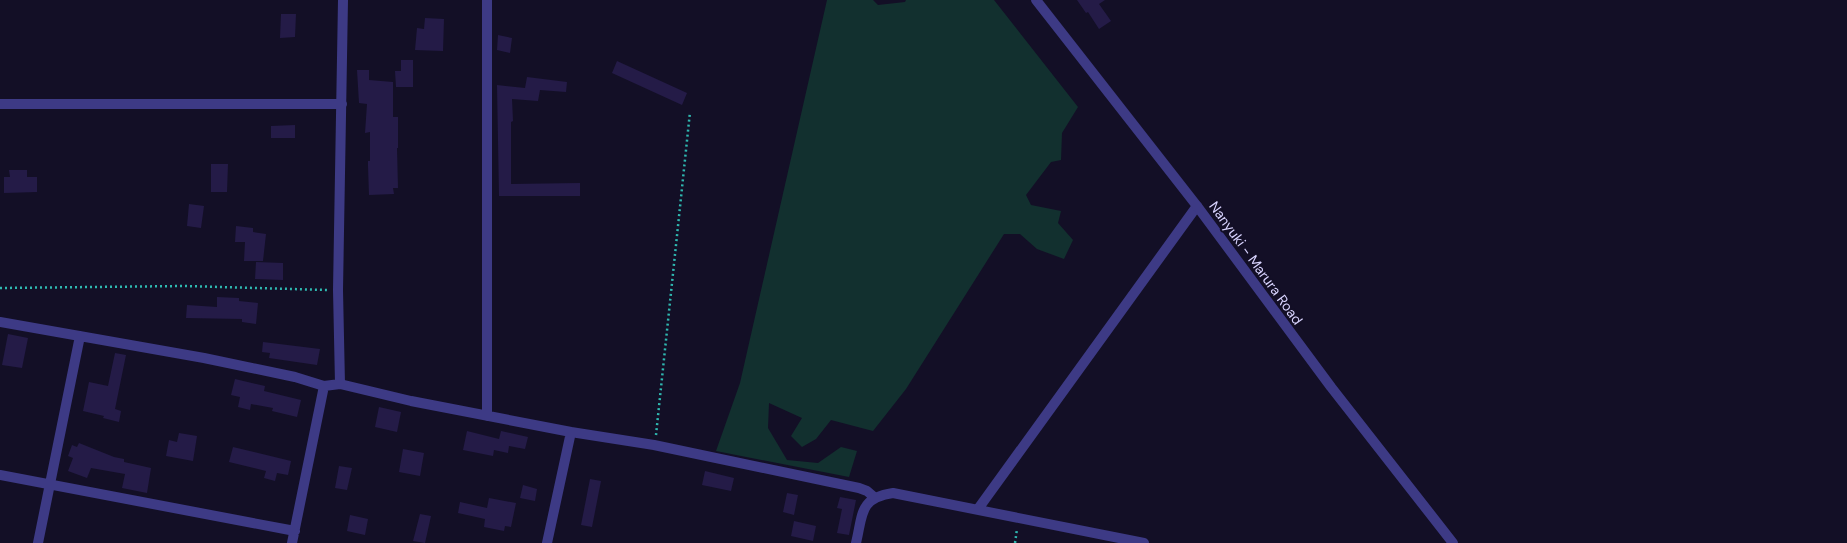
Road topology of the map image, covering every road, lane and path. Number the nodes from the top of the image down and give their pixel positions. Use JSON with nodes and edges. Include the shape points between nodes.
{"nodes":[{"id":1,"x":342,"y":0,"type":"edge"},
{"id":2,"x":486,"y":0,"type":"edge"},
{"id":3,"x":1036,"y":0,"type":"edge"},
{"id":4,"x":0,"y":104,"type":"edge"},
{"id":5,"x":342,"y":104,"type":"junction"},
{"id":6,"x":690,"y":112,"type":"dead end"},
{"id":7,"x":1197,"y":206,"type":"junction"},
{"id":8,"x":0,"y":288,"type":"edge"},
{"id":9,"x":338,"y":290,"type":"junction"},
{"id":10,"x":0,"y":322,"type":"edge"},
{"id":11,"x":80,"y":336,"type":"junction"},
{"id":12,"x":340,"y":384,"type":"junction"},
{"id":13,"x":324,"y":386,"type":"junction"},
{"id":14,"x":487,"y":416,"type":"junction"},
{"id":15,"x":571,"y":432,"type":"junction"},
{"id":16,"x":654,"y":445,"type":"junction"},
{"id":17,"x":0,"y":475,"type":"edge"},
{"id":18,"x":49,"y":485,"type":"junction"},
{"id":19,"x":874,"y":497,"type":"junction"},
{"id":20,"x":978,"y":509,"type":"junction"},
{"id":21,"x":295,"y":531,"type":"junction"},
{"id":22,"x":38,"y":543,"type":"edge"},
{"id":23,"x":292,"y":543,"type":"edge"},
{"id":24,"x":547,"y":543,"type":"edge"},
{"id":25,"x":856,"y":543,"type":"edge"},
{"id":26,"x":1144,"y":543,"type":"edge"},
{"id":27,"x":1453,"y":543,"type":"edge"}],
"edges":[{"from":1,"to":5,"type":"street"},
{"from":2,"to":14,"type":"street"},
{"from":3,"to":7,"type":"street","name":"Nanyuki - Marura Road"},
{"from":4,"to":5,"type":"street"},
{"from":5,"to":9,"type":"street"},
{"from":6,"to":16,"type":"path"},
{"from":7,"to":20,"type":"street"},
{"from":7,"to":27,"type":"street","name":"Nanyuki - Marura Road","via":[[1331,387]]},
{"from":8,"to":9,"type":"path","via":[[185,286]]},
{"from":9,"to":12,"type":"street"},
{"from":10,"to":11,"type":"street"},
{"from":11,"to":13,"type":"street","via":[[242,366]]},
{"from":11,"to":18,"type":"street"},
{"from":12,"to":13,"type":"street"},
{"from":12,"to":14,"type":"street"},
{"from":13,"to":21,"type":"street"},
{"from":14,"to":15,"type":"street"},
{"from":15,"to":16,"type":"street"},
{"from":15,"to":24,"type":"street"},
{"from":16,"to":19,"type":"street","via":[[859,488]]},
{"from":17,"to":18,"type":"street"},
{"from":18,"to":21,"type":"street"},
{"from":18,"to":22,"type":"street"},
{"from":19,"to":20,"type":"street","via":[[893,493]]},
{"from":19,"to":25,"type":"street","via":[[863,512]]},
{"from":20,"to":26,"type":"street"},
{"from":21,"to":23,"type":"street"}]}
